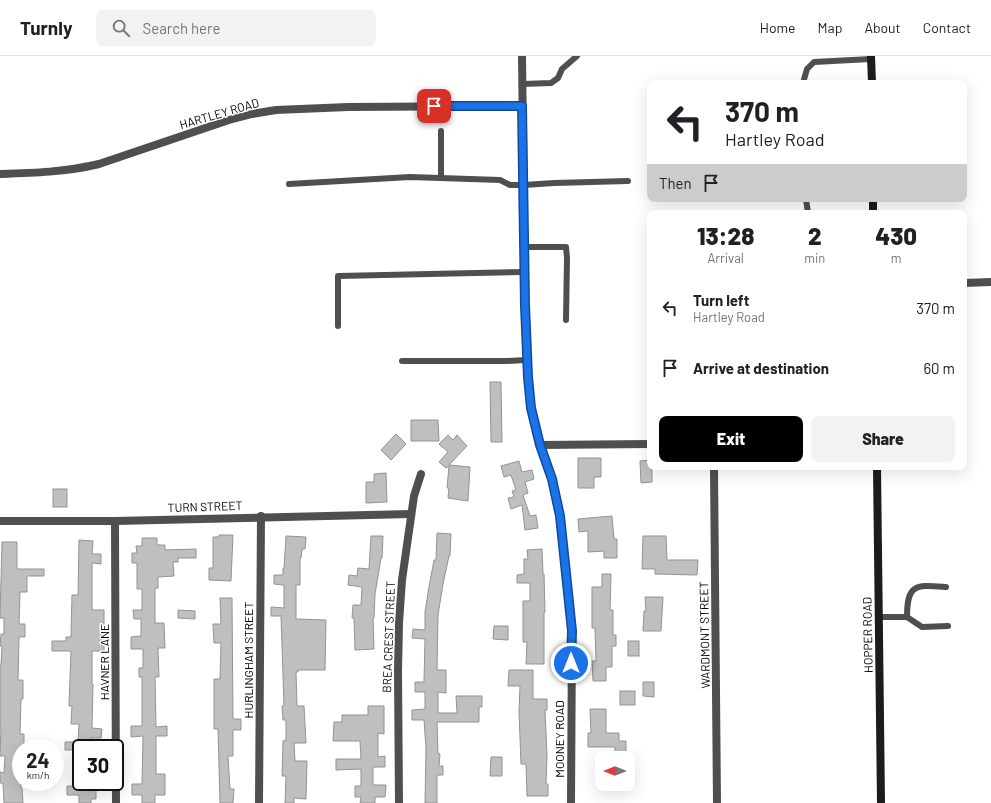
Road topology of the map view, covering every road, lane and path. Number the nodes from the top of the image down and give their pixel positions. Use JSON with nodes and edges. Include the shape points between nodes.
{"nodes":[{"id":1,"x":522,"y":56,"type":"edge"},
{"id":2,"x":578,"y":56,"type":"edge"},
{"id":3,"x":871,"y":58,"type":"edge"},
{"id":4,"x":804,"y":80,"type":"edge"},
{"id":5,"x":872,"y":80,"type":"edge"},
{"id":6,"x":522,"y":84,"type":"junction"},
{"id":7,"x":522,"y":106,"type":"junction"},
{"id":8,"x":441,"y":131,"type":"dead end"},
{"id":9,"x":0,"y":174,"type":"edge"},
{"id":10,"x":441,"y":177,"type":"junction"},
{"id":11,"x":628,"y":181,"type":"dead end"},
{"id":12,"x":289,"y":184,"type":"dead end"},
{"id":13,"x":524,"y":185,"type":"junction"},
{"id":14,"x":524,"y":247,"type":"junction"},
{"id":15,"x":525,"y":272,"type":"junction"},
{"id":16,"x":967,"y":282,"type":"edge"},
{"id":17,"x":991,"y":282,"type":"edge"},
{"id":18,"x":566,"y":320,"type":"dead end"},
{"id":19,"x":338,"y":326,"type":"dead end"},
{"id":20,"x":527,"y":360,"type":"junction"},
{"id":21,"x":402,"y":361,"type":"dead end"},
{"id":22,"x":647,"y":444,"type":"edge"},
{"id":23,"x":540,"y":445,"type":"junction"},
{"id":24,"x":714,"y":470,"type":"edge"},
{"id":25,"x":877,"y":470,"type":"edge"},
{"id":26,"x":421,"y":474,"type":"dead end"},
{"id":27,"x":411,"y":514,"type":"junction"},
{"id":28,"x":261,"y":516,"type":"junction"},
{"id":29,"x":0,"y":521,"type":"edge"},
{"id":30,"x":115,"y":521,"type":"junction"},
{"id":31,"x":946,"y":587,"type":"dead end"},
{"id":32,"x":879,"y":617,"type":"junction"},
{"id":33,"x":907,"y":617,"type":"junction"},
{"id":34,"x":948,"y":626,"type":"dead end"},
{"id":35,"x":116,"y":803,"type":"edge"},
{"id":36,"x":259,"y":803,"type":"edge"},
{"id":37,"x":399,"y":803,"type":"edge"},
{"id":38,"x":571,"y":803,"type":"edge"},
{"id":39,"x":717,"y":803,"type":"edge"},
{"id":40,"x":881,"y":803,"type":"edge"}],
"edges":[{"from":1,"to":6,"type":"street","name":"MOONEY ROAD"},
{"from":2,"to":6,"type":"lane","via":[[562,69],[558,78],[551,84]]},
{"from":3,"to":4,"type":"lane","via":[[814,62],[807,69]]},
{"from":3,"to":5,"type":"main road"},
{"from":6,"to":7,"type":"street","name":"MOONEY ROAD"},
{"from":7,"to":9,"type":"street","name":"HARTLEY ROAD","via":[[276,110],[229,120],[81,169]]},
{"from":7,"to":13,"type":"street","name":"MOONEY ROAD"},
{"from":8,"to":10,"type":"lane"},
{"from":10,"to":12,"type":"lane"},
{"from":10,"to":13,"type":"lane","via":[[500,180],[510,185]]},
{"from":11,"to":13,"type":"lane"},
{"from":13,"to":14,"type":"street","name":"MOONEY ROAD"},
{"from":14,"to":15,"type":"street","name":"MOONEY ROAD"},
{"from":14,"to":18,"type":"lane","via":[[566,247]]},
{"from":15,"to":19,"type":"lane","via":[[338,276]]},
{"from":15,"to":20,"type":"street","name":"MOONEY ROAD"},
{"from":16,"to":17,"type":"street"},
{"from":20,"to":21,"type":"lane"},
{"from":20,"to":23,"type":"street","name":"MOONEY ROAD","via":[[531,408]]},
{"from":22,"to":23,"type":"street"},
{"from":23,"to":38,"type":"street","name":"MOONEY ROAD","via":[[552,479],[560,516],[572,631]]},
{"from":24,"to":39,"type":"street","name":"WARDMONT STREET"},
{"from":25,"to":32,"type":"main road","name":"HOPPER ROAD"},
{"from":26,"to":27,"type":"street","name":"BREA CREST STREET"},
{"from":27,"to":28,"type":"street","name":"TURN STREET"},
{"from":27,"to":37,"type":"street","name":"BREA CREST STREET","via":[[399,623]]},
{"from":28,"to":30,"type":"street","name":"TURN STREET"},
{"from":28,"to":36,"type":"street","name":"HURLINGHAM STREET"},
{"from":29,"to":30,"type":"street","name":"TURN STREET"},
{"from":30,"to":35,"type":"street","name":"HAVNER LANE"},
{"from":31,"to":33,"type":"lane","via":[[916,588],[910,593],[907,601]]},
{"from":32,"to":33,"type":"lane"},
{"from":32,"to":40,"type":"main road","name":"HOPPER ROAD"},
{"from":33,"to":34,"type":"lane","via":[[922,627]]}]}
